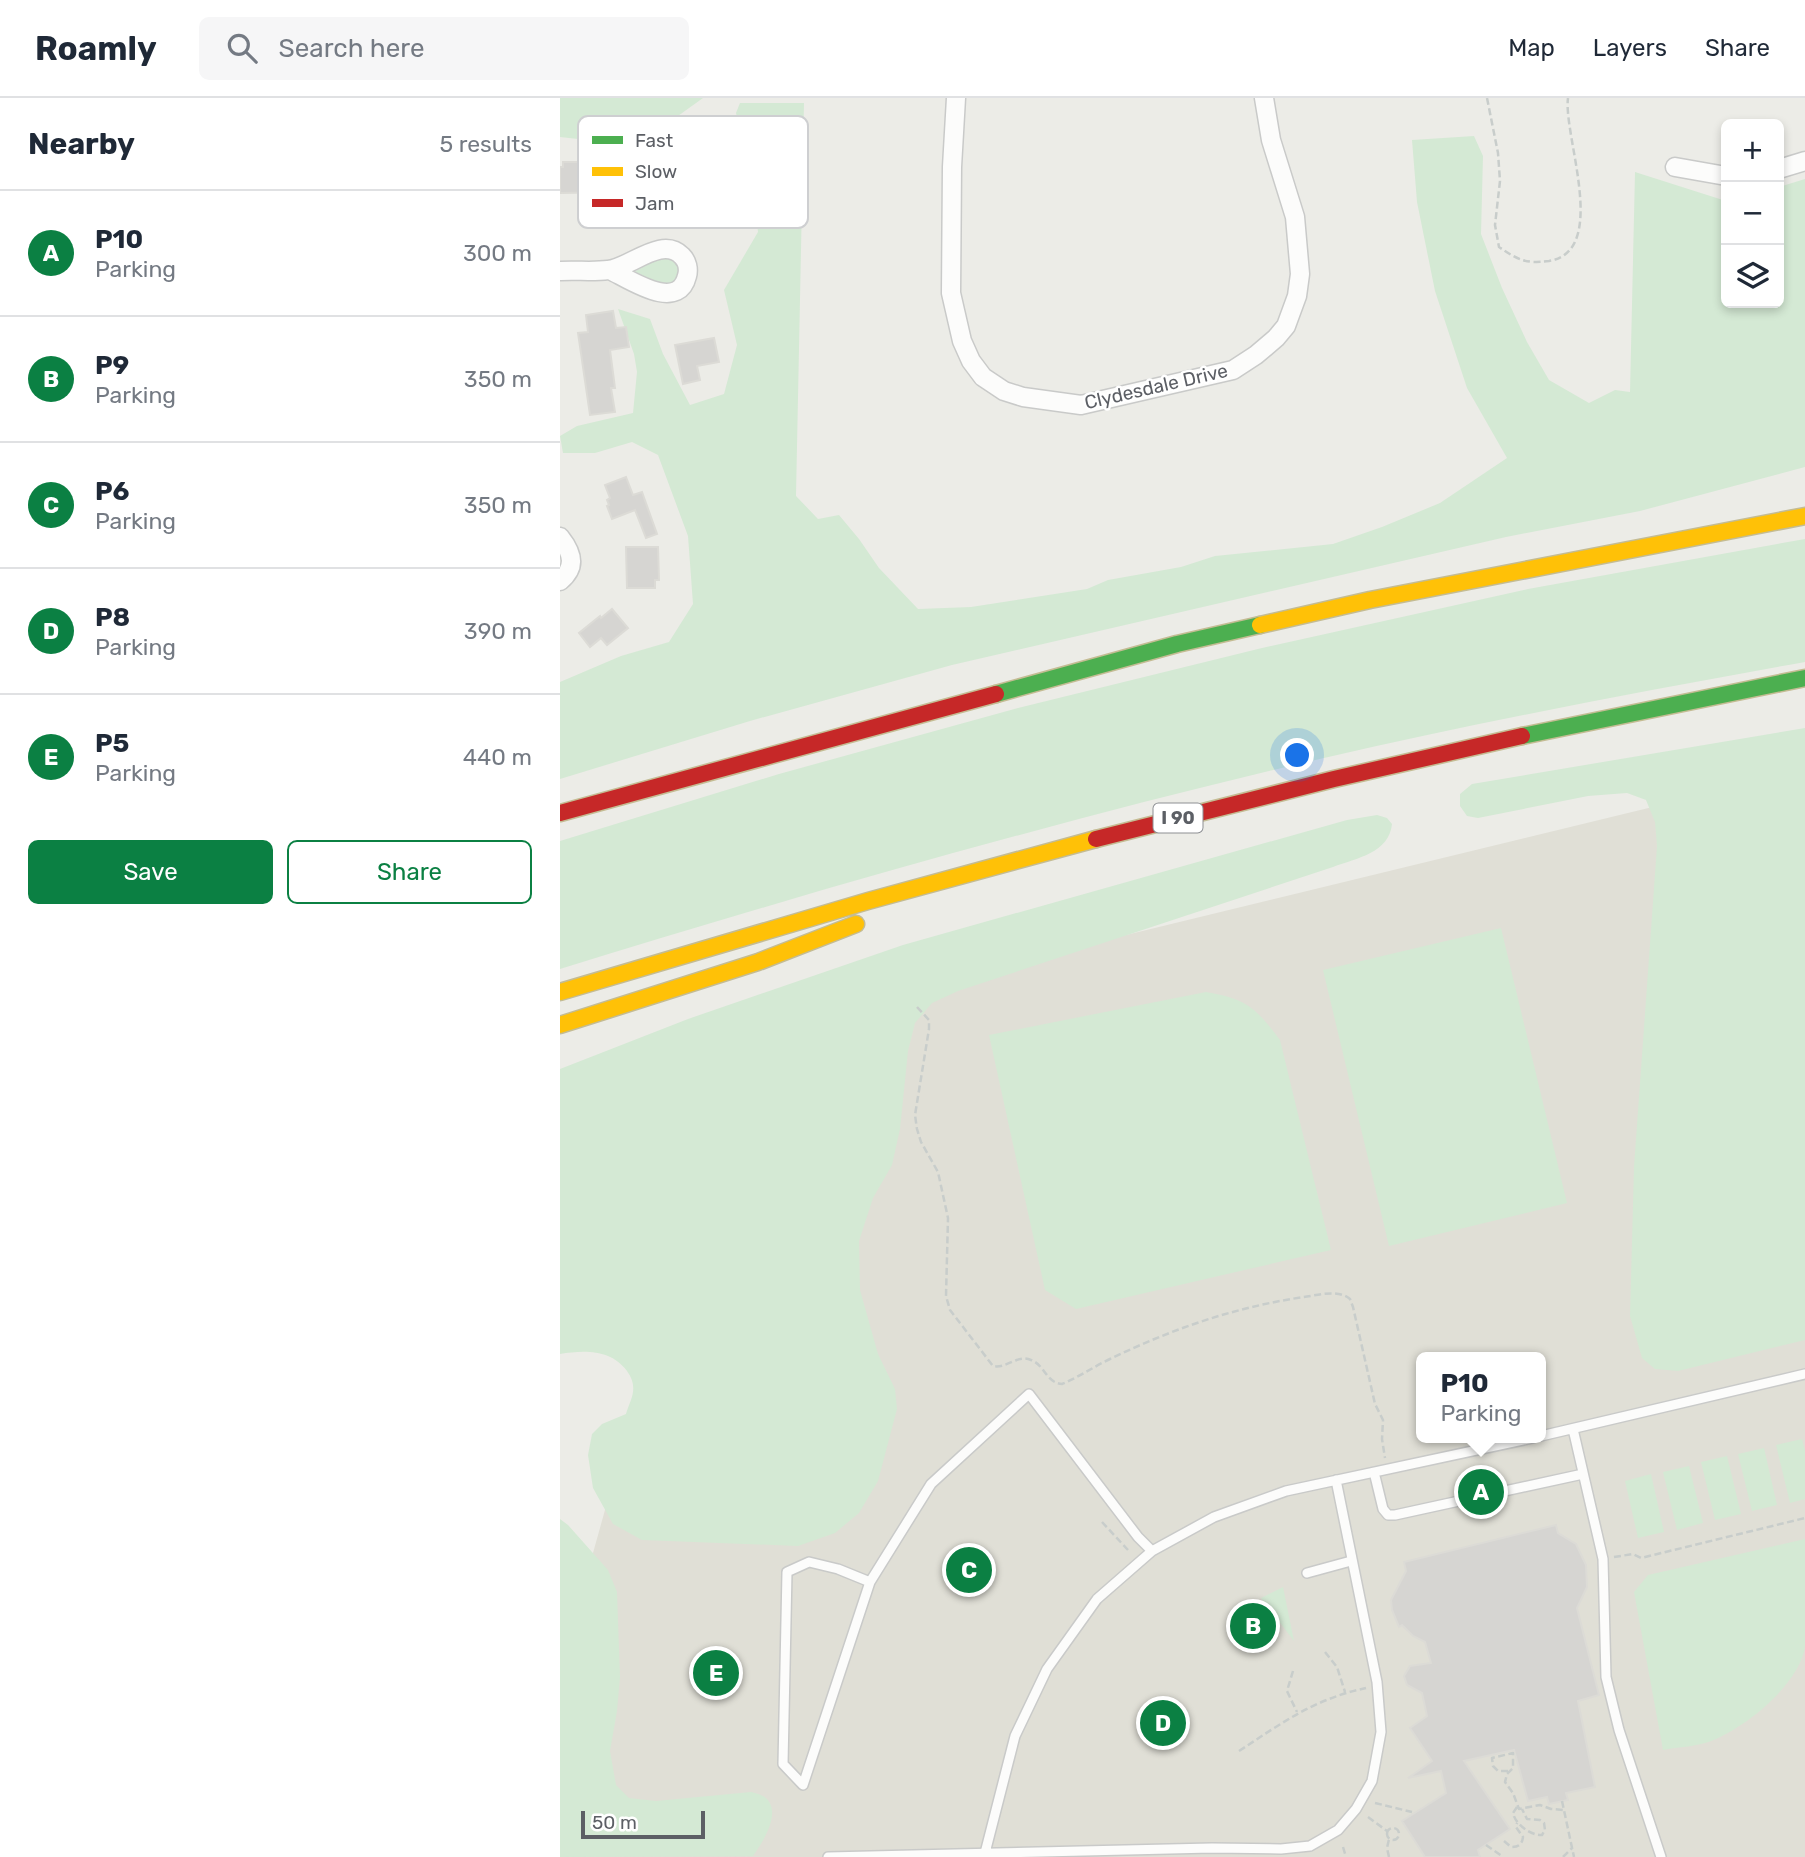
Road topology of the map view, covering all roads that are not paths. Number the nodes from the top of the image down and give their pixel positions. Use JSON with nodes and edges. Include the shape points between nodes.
{"nodes":[{"id":1,"x":956,"y":98,"type":"edge"},
{"id":2,"x":1264,"y":98,"type":"edge"},
{"id":3,"x":1805,"y":161,"type":"edge"},
{"id":4,"x":1675,"y":167,"type":"dead end"},
{"id":5,"x":1784,"y":167,"type":"edge"},
{"id":6,"x":1721,"y":175,"type":"edge"},
{"id":7,"x":610,"y":270,"type":"dead end"},
{"id":8,"x":560,"y":271,"type":"edge"},
{"id":9,"x":1805,"y":516,"type":"edge"},
{"id":10,"x":560,"y":537,"type":"edge"},
{"id":11,"x":560,"y":581,"type":"edge"},
{"id":12,"x":1805,"y":678,"type":"edge"},
{"id":13,"x":560,"y":814,"type":"edge"},
{"id":14,"x":1017,"y":861,"type":"junction"},
{"id":15,"x":560,"y":992,"type":"edge"},
{"id":16,"x":560,"y":1025,"type":"edge"},
{"id":17,"x":1805,"y":1374,"type":"edge"},
{"id":18,"x":1573,"y":1429,"type":"junction"},
{"id":19,"x":1546,"y":1435,"type":"edge"},
{"id":20,"x":1510,"y":1443,"type":"edge"},
{"id":21,"x":1374,"y":1472,"type":"junction"},
{"id":22,"x":1583,"y":1474,"type":"junction"},
{"id":23,"x":1336,"y":1480,"type":"junction"},
{"id":24,"x":1152,"y":1551,"type":"junction"},
{"id":25,"x":1351,"y":1561,"type":"junction"},
{"id":26,"x":1307,"y":1573,"type":"dead end"},
{"id":27,"x":870,"y":1582,"type":"junction"},
{"id":28,"x":985,"y":1853,"type":"junction"},
{"id":29,"x":828,"y":1857,"type":"edge"},
{"id":30,"x":1661,"y":1857,"type":"edge"}],
"edges":[{"from":1,"to":2,"type":"street","name":"Clydesdale Drive","via":[[951,293],[962,341],[983,377],[1004,391],[1081,405],[1233,370],[1286,326],[1300,274],[1295,217],[1271,140]]},
{"from":3,"to":5,"type":"street"},
{"from":4,"to":6,"type":"street"},
{"from":7,"to":8,"type":"street"},
{"from":9,"to":13,"type":"highway","via":[[1370,600],[1177,644]]},
{"from":10,"to":11,"type":"street","via":[[572,557],[571,568]]},
{"from":12,"to":14,"type":"highway","number":"I 90","via":[[1379,768]]},
{"from":14,"to":15,"type":"highway","number":"I 90","via":[[734,938]]},
{"from":14,"to":16,"type":"highway","via":[[758,962]]},
{"from":17,"to":18,"type":"lane"},
{"from":18,"to":19,"type":"lane"},
{"from":18,"to":22,"type":"lane"},
{"from":20,"to":21,"type":"lane"},
{"from":21,"to":22,"type":"lane","via":[[1388,1515]]},
{"from":21,"to":23,"type":"lane"},
{"from":22,"to":30,"type":"lane","via":[[1603,1559],[1606,1677]]},
{"from":23,"to":24,"type":"lane","via":[[1248,1503]]},
{"from":23,"to":25,"type":"lane"},
{"from":24,"to":27,"type":"lane","via":[[1029,1394],[931,1484]]},
{"from":24,"to":28,"type":"lane","via":[[1097,1599],[1047,1669],[1016,1736]]},
{"from":25,"to":26,"type":"lane"},
{"from":25,"to":28,"type":"lane","via":[[1377,1685],[1381,1732],[1372,1781],[1339,1828],[1310,1846],[1281,1849]]},
{"from":27,"to":27,"type":"lane","via":[[809,1562],[787,1572],[783,1764],[803,1785]]},
{"from":28,"to":29,"type":"lane"}]}
